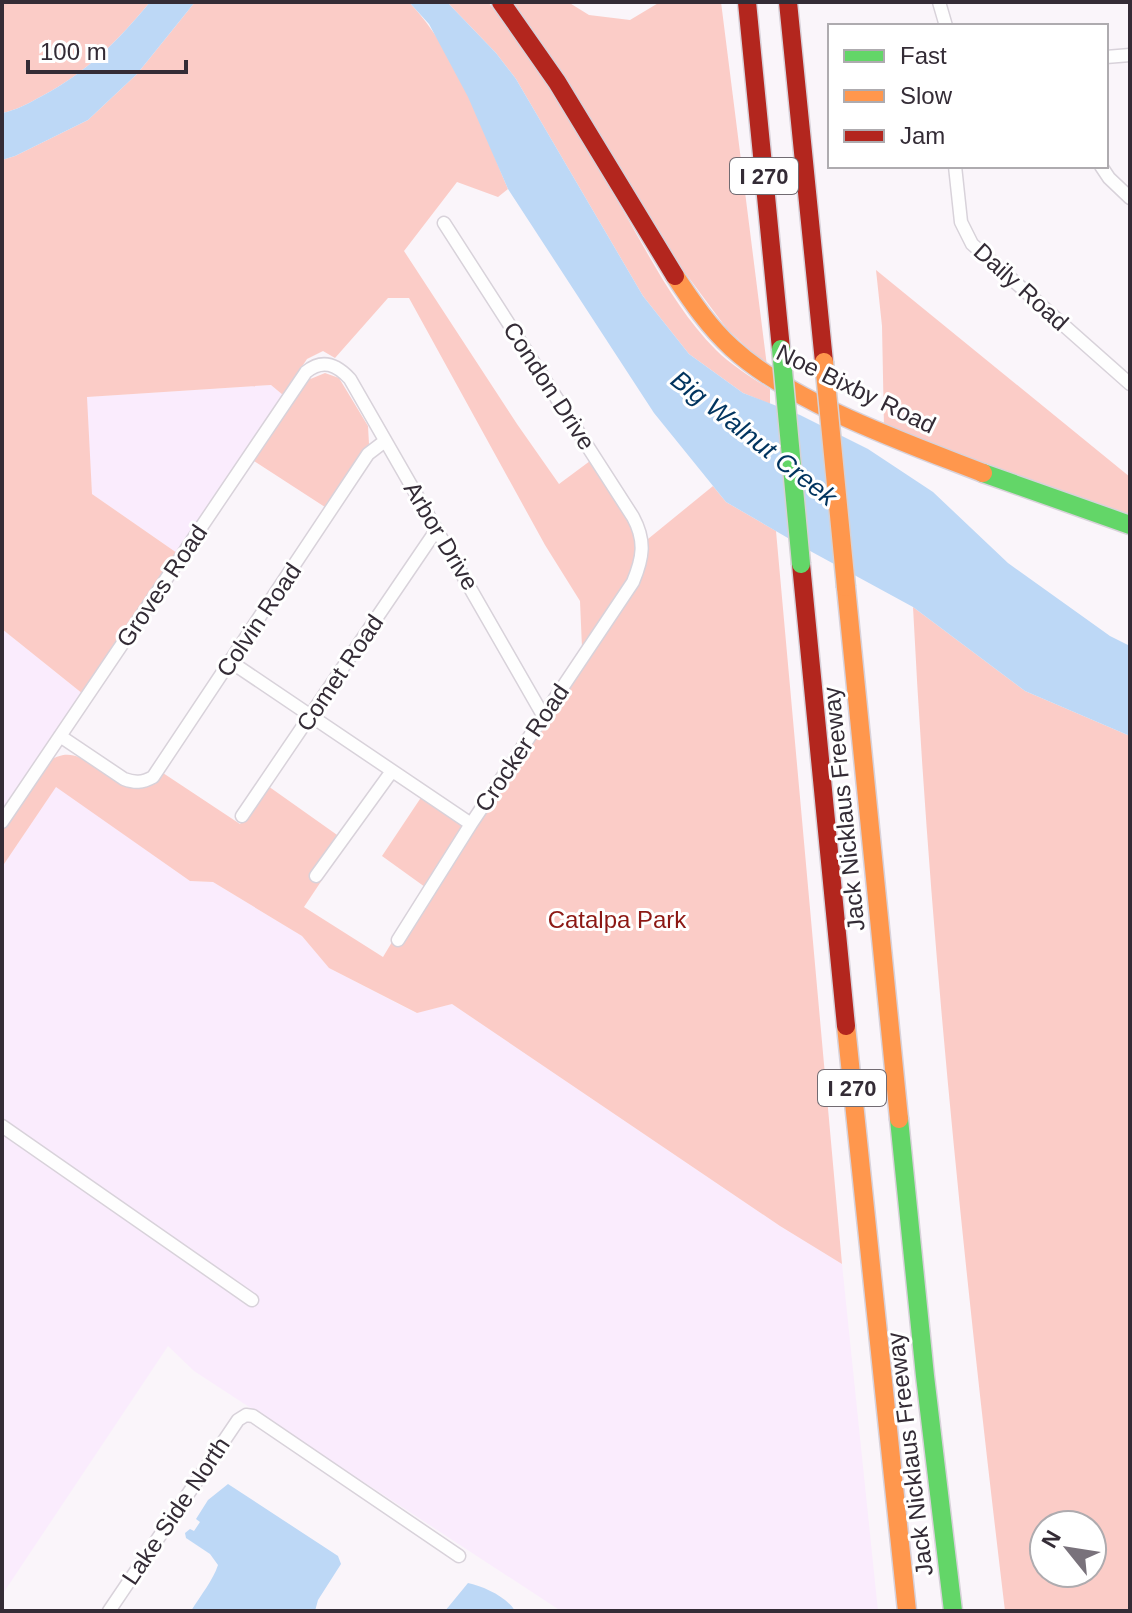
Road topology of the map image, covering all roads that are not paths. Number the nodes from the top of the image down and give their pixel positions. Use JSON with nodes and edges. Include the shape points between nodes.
{"nodes":[{"id":1,"x":501,"y":2,"type":"edge"},
{"id":2,"x":747,"y":2,"type":"edge"},
{"id":3,"x":788,"y":2,"type":"edge"},
{"id":4,"x":939,"y":2,"type":"edge"},
{"id":5,"x":945,"y":24,"type":"edge"},
{"id":6,"x":1130,"y":55,"type":"edge"},
{"id":7,"x":1108,"y":57,"type":"edge"},
{"id":8,"x":955,"y":168,"type":"edge"},
{"id":9,"x":1102,"y":168,"type":"edge"},
{"id":10,"x":1130,"y":198,"type":"edge"},
{"id":11,"x":444,"y":223,"type":"dead end"},
{"id":12,"x":330,"y":363,"type":"joint"},
{"id":13,"x":1130,"y":384,"type":"edge"},
{"id":14,"x":385,"y":441,"type":"junction"},
{"id":15,"x":1130,"y":525,"type":"edge"},
{"id":16,"x":437,"y":529,"type":"junction"},
{"id":17,"x":643,"y":553,"type":"joint"},
{"id":18,"x":231,"y":662,"type":"junction"},
{"id":19,"x":311,"y":715,"type":"junction"},
{"id":20,"x":544,"y":717,"type":"junction"},
{"id":21,"x":60,"y":736,"type":"junction"},
{"id":22,"x":392,"y":771,"type":"junction"},
{"id":23,"x":242,"y":816,"type":"dead end"},
{"id":24,"x":2,"y":822,"type":"edge"},
{"id":25,"x":471,"y":824,"type":"junction"},
{"id":26,"x":316,"y":876,"type":"dead end"},
{"id":27,"x":398,"y":940,"type":"dead end"},
{"id":28,"x":2,"y":1126,"type":"edge"},
{"id":29,"x":252,"y":1300,"type":"dead end"},
{"id":30,"x":459,"y":1556,"type":"dead end"},
{"id":31,"x":109,"y":1611,"type":"edge"},
{"id":32,"x":907,"y":1611,"type":"edge"},
{"id":33,"x":953,"y":1611,"type":"edge"}],
"edges":[{"from":1,"to":15,"type":"main road","name":"Noe Bixby Road","via":[[542,58],[684,289],[744,359],[793,391],[897,438],[992,478]]},
{"from":2,"to":32,"type":"main road","name":"Jack Nicklaus Freeway","number":"I 270","bridge":true},
{"from":3,"to":33,"type":"main road","name":"Jack Nicklaus Freeway","number":"I 270","bridge":true,"via":[[918,1313]]},
{"from":4,"to":5,"type":"street"},
{"from":6,"to":7,"type":"street"},
{"from":8,"to":13,"type":"street","name":"Daily Road","via":[[961,222],[972,244]]},
{"from":9,"to":10,"type":"street"},
{"from":11,"to":17,"type":"street","name":"Condon Drive","via":[[633,517]]},
{"from":12,"to":14,"type":"street","name":"Arbor Drive","via":[[350,379]]},
{"from":12,"to":21,"type":"street","name":"Groves Road","via":[[306,372]]},
{"from":14,"to":16,"type":"street","name":"Arbor Drive"},
{"from":14,"to":18,"type":"street","name":"Colvin Road","via":[[368,454]]},
{"from":16,"to":19,"type":"street","name":"Comet Road"},
{"from":16,"to":20,"type":"street","name":"Arbor Drive"},
{"from":17,"to":20,"type":"street","name":"Crocker Road","via":[[633,582]]},
{"from":18,"to":19,"type":"street"},
{"from":18,"to":21,"type":"street","name":"Colvin Road","via":[[153,777],[144,782],[124,779]]},
{"from":19,"to":22,"type":"street"},
{"from":19,"to":23,"type":"street","name":"Comet Road"},
{"from":20,"to":25,"type":"street","name":"Crocker Road"},
{"from":21,"to":24,"type":"street","name":"Groves Road"},
{"from":22,"to":25,"type":"street"},
{"from":22,"to":26,"type":"street"},
{"from":25,"to":27,"type":"street","name":"Crocker Road"},
{"from":28,"to":29,"type":"street"},
{"from":30,"to":31,"type":"street","name":"Lake Side North","via":[[246,1415]]}]}
